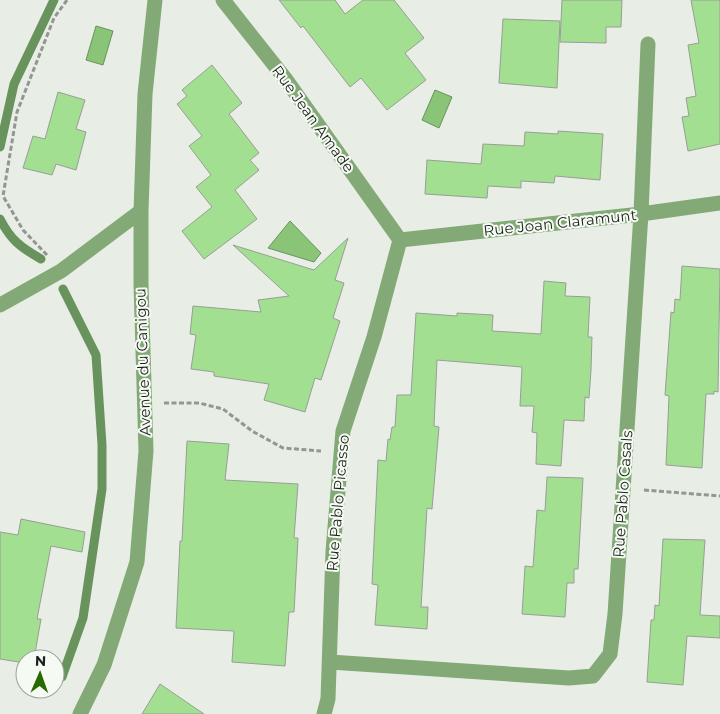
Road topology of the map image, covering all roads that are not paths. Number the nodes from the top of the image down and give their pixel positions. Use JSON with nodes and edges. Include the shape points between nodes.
{"nodes":[{"id":1,"x":155,"y":0,"type":"edge"},
{"id":2,"x":223,"y":0,"type":"edge"},
{"id":3,"x":648,"y":44,"type":"dead end"},
{"id":4,"x":720,"y":203,"type":"edge"},
{"id":5,"x":141,"y":211,"type":"junction"},
{"id":6,"x":641,"y":214,"type":"junction"},
{"id":7,"x":400,"y":240,"type":"junction"},
{"id":8,"x":0,"y":305,"type":"edge"},
{"id":9,"x":330,"y":662,"type":"junction"},
{"id":10,"x":80,"y":714,"type":"edge"},
{"id":11,"x":324,"y":714,"type":"edge"}],
"edges":[{"from":1,"to":5,"type":"street","name":"Avenue du Canigou","via":[[145,94]]},
{"from":2,"to":7,"type":"street","name":"Rue Jean Amade","via":[[287,81]]},
{"from":3,"to":6,"type":"street","name":"Rue Pablo Casals"},
{"from":4,"to":6,"type":"street","name":"Rue Joan Claramunt"},
{"from":5,"to":8,"type":"street","via":[[61,270]]},
{"from":5,"to":10,"type":"street","name":"Avenue du Canigou","via":[[146,451],[137,562],[104,665]]},
{"from":6,"to":7,"type":"street","name":"Rue Joan Claramunt"},
{"from":6,"to":9,"type":"street","name":"Rue Pablo Casals","via":[[610,654],[593,676],[569,678]]},
{"from":7,"to":9,"type":"street","name":"Rue Pablo Picasso","via":[[374,337],[343,431],[333,551]]},
{"from":9,"to":11,"type":"street","name":"Rue Pablo Picasso"}]}
